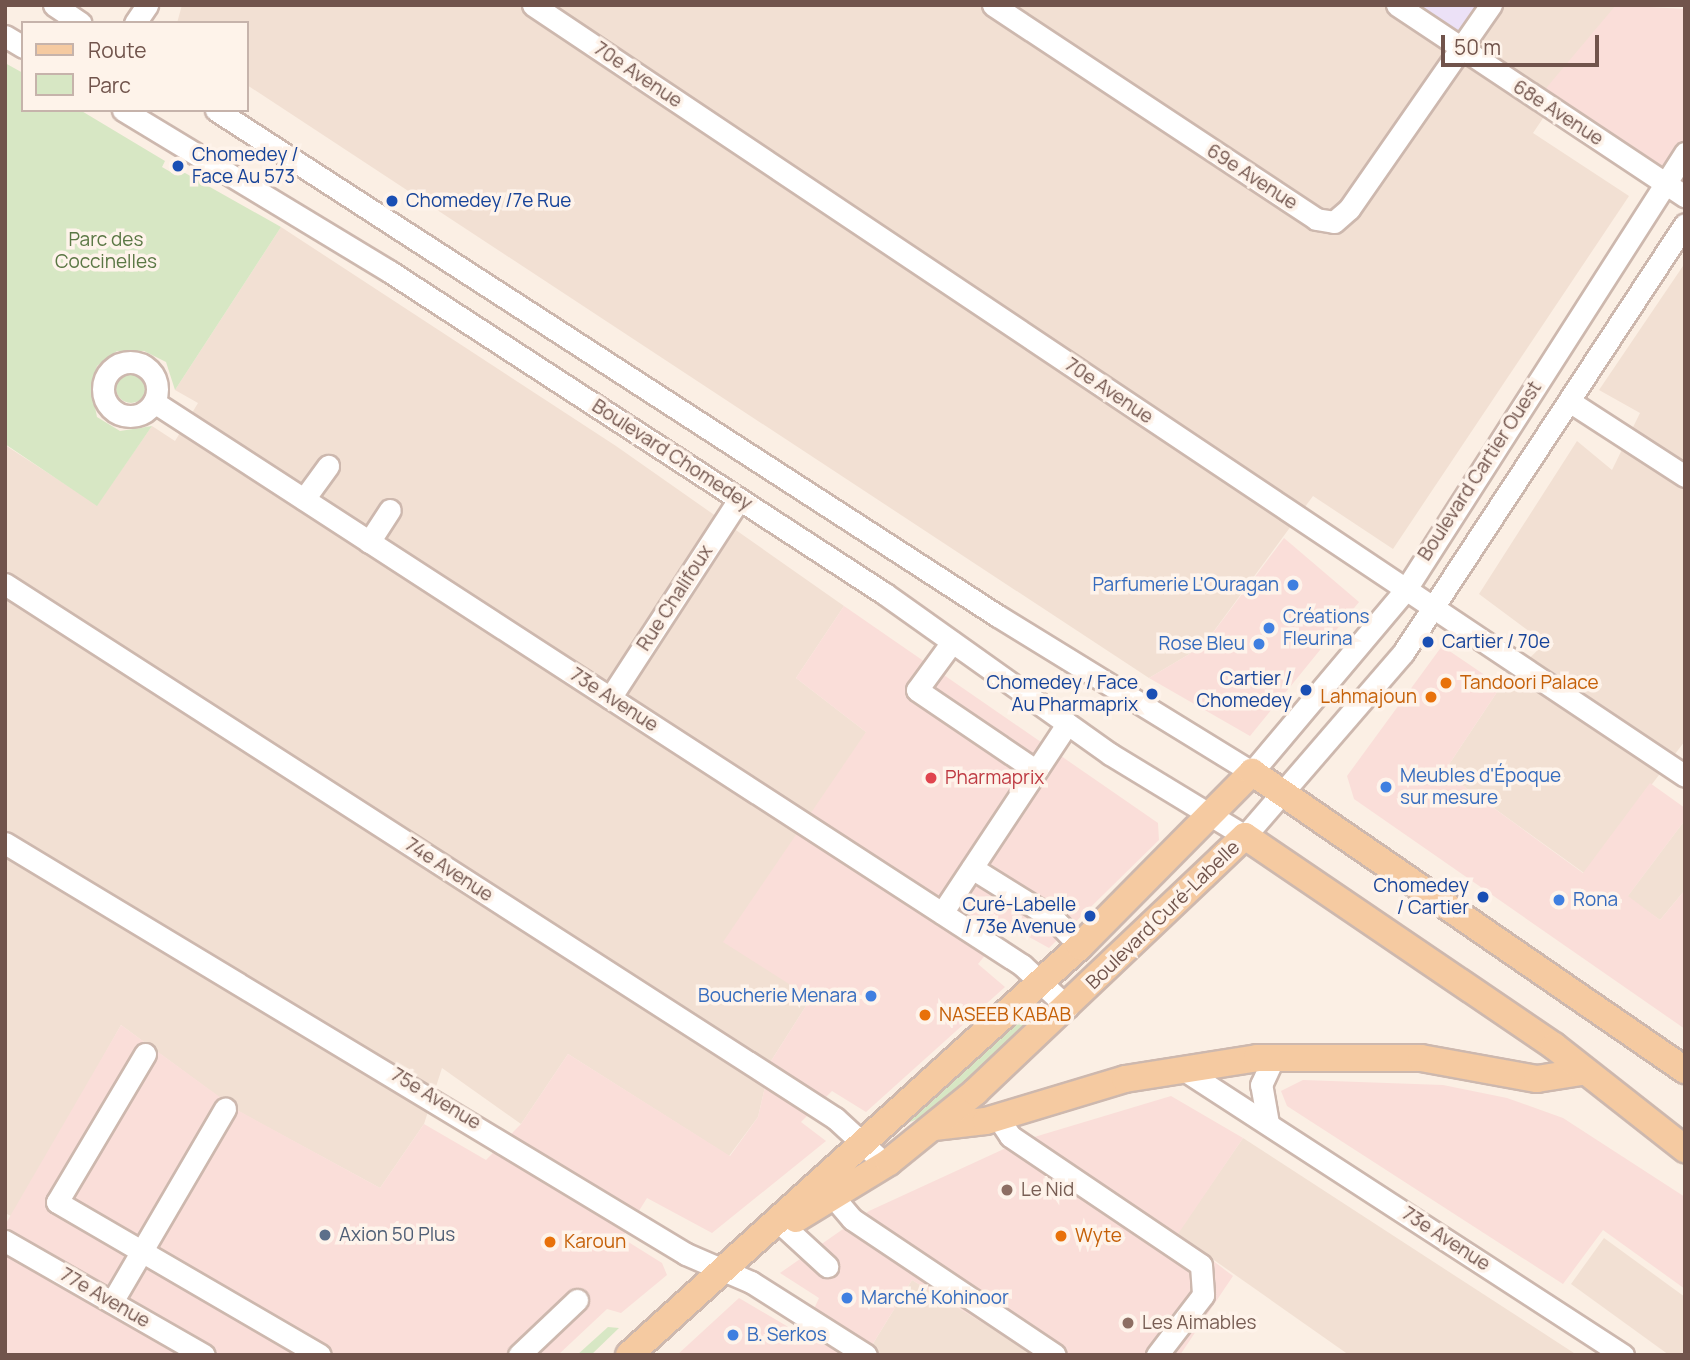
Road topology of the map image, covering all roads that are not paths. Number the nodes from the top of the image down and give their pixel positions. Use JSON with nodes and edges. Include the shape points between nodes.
{"nodes":[{"id":1,"x":54,"y":5,"type":"edge"},
{"id":2,"x":147,"y":5,"type":"edge"},
{"id":3,"x":533,"y":5,"type":"edge"},
{"id":4,"x":993,"y":5,"type":"edge"},
{"id":5,"x":1397,"y":5,"type":"edge"},
{"id":6,"x":1491,"y":5,"type":"edge"},
{"id":7,"x":78,"y":21,"type":"edge"},
{"id":8,"x":136,"y":21,"type":"edge"},
{"id":9,"x":5,"y":36,"type":"edge"},
{"id":10,"x":21,"y":46,"type":"edge"},
{"id":11,"x":1462,"y":50,"type":"junction"},
{"id":12,"x":126,"y":112,"type":"edge"},
{"id":13,"x":219,"y":112,"type":"edge"},
{"id":14,"x":1685,"y":153,"type":"edge"},
{"id":15,"x":1665,"y":183,"type":"junction"},
{"id":16,"x":1685,"y":196,"type":"edge"},
{"id":17,"x":1685,"y":224,"type":"edge"},
{"id":18,"x":1569,"y":401,"type":"junction"},
{"id":19,"x":154,"y":402,"type":"dead end"},
{"id":20,"x":328,"y":466,"type":"dead end"},
{"id":21,"x":1685,"y":476,"type":"edge"},
{"id":22,"x":304,"y":499,"type":"junction"},
{"id":23,"x":739,"y":499,"type":"junction"},
{"id":24,"x":390,"y":510,"type":"dead end"},
{"id":25,"x":369,"y":542,"type":"junction"},
{"id":26,"x":5,"y":584,"type":"edge"},
{"id":27,"x":1406,"y":589,"type":"junction"},
{"id":28,"x":1433,"y":607,"type":"junction"},
{"id":29,"x":952,"y":642,"type":"junction"},
{"id":30,"x":610,"y":698,"type":"junction"},
{"id":31,"x":1067,"y":723,"type":"junction"},
{"id":32,"x":1035,"y":771,"type":"junction"},
{"id":33,"x":1252,"y":772,"type":"junction"},
{"id":34,"x":1685,"y":776,"type":"edge"},
{"id":35,"x":1285,"y":796,"type":"junction"},
{"id":36,"x":1212,"y":816,"type":"junction"},
{"id":37,"x":1245,"y":836,"type":"junction"},
{"id":38,"x":5,"y":843,"type":"edge"},
{"id":39,"x":972,"y":868,"type":"junction"},
{"id":40,"x":942,"y":913,"type":"junction"},
{"id":41,"x":1080,"y":946,"type":"junction"},
{"id":42,"x":1041,"y":981,"type":"junction"},
{"id":43,"x":1067,"y":1007,"type":"junction"},
{"id":44,"x":145,"y":1054,"type":"dead end"},
{"id":45,"x":1274,"y":1057,"type":"junction"},
{"id":46,"x":1181,"y":1068,"type":"junction"},
{"id":47,"x":1685,"y":1070,"type":"edge"},
{"id":48,"x":1581,"y":1072,"type":"junction"},
{"id":49,"x":225,"y":1109,"type":"dead end"},
{"id":50,"x":998,"y":1118,"type":"junction"},
{"id":51,"x":1268,"y":1123,"type":"junction"},
{"id":52,"x":934,"y":1127,"type":"junction"},
{"id":53,"x":863,"y":1141,"type":"junction"},
{"id":54,"x":1685,"y":1149,"type":"edge"},
{"id":55,"x":885,"y":1164,"type":"junction"},
{"id":56,"x":826,"y":1189,"type":"junction"},
{"id":57,"x":780,"y":1224,"type":"junction"},
{"id":58,"x":5,"y":1241,"type":"edge"},
{"id":59,"x":142,"y":1251,"type":"junction"},
{"id":60,"x":827,"y":1266,"type":"dead end"},
{"id":61,"x":724,"y":1269,"type":"junction"},
{"id":62,"x":577,"y":1300,"type":"dead end"},
{"id":63,"x":112,"y":1302,"type":"junction"},
{"id":64,"x":204,"y":1355,"type":"edge"},
{"id":65,"x":320,"y":1355,"type":"edge"},
{"id":66,"x":519,"y":1355,"type":"edge"},
{"id":67,"x":629,"y":1355,"type":"edge"},
{"id":68,"x":866,"y":1355,"type":"edge"},
{"id":69,"x":1055,"y":1355,"type":"edge"},
{"id":70,"x":1157,"y":1355,"type":"edge"},
{"id":71,"x":1623,"y":1355,"type":"edge"}],
"edges":[{"from":1,"to":7,"type":"street"},
{"from":2,"to":8,"type":"street"},
{"from":3,"to":27,"type":"street","name":"70e Avenue"},
{"from":4,"to":11,"type":"street","name":"69e Avenue","via":[[1316,219],[1334,222]]},
{"from":5,"to":11,"type":"street","name":"68e Avenue"},
{"from":6,"to":11,"type":"street"},
{"from":9,"to":10,"type":"street"},
{"from":11,"to":15,"type":"street","name":"68e Avenue"},
{"from":12,"to":23,"type":"street","name":"Boulevard Chomedey","via":[[305,218]]},
{"from":13,"to":33,"type":"street","via":[[986,609]]},
{"from":14,"to":15,"type":"street","name":"Boulevard Cartier Ouest"},
{"from":15,"to":16,"type":"street","name":"68e Avenue"},
{"from":15,"to":27,"type":"street","name":"Boulevard Cartier Ouest"},
{"from":17,"to":18,"type":"street","name":"Boulevard Cartier Ouest"},
{"from":18,"to":21,"type":"street"},
{"from":18,"to":28,"type":"street","name":"Boulevard Cartier Ouest"},
{"from":19,"to":22,"type":"street","name":"73e Avenue"},
{"from":20,"to":22,"type":"street"},
{"from":22,"to":25,"type":"street","name":"73e Avenue"},
{"from":23,"to":29,"type":"street","name":"Boulevard Chomedey"},
{"from":23,"to":30,"type":"street","name":"Rue Chalifoux"},
{"from":24,"to":25,"type":"street"},
{"from":25,"to":30,"type":"street","name":"73e Avenue"},
{"from":26,"to":53,"type":"street","name":"74e Avenue"},
{"from":27,"to":28,"type":"street","name":"70e Avenue"},
{"from":27,"to":33,"type":"street","name":"Boulevard Cartier Ouest"},
{"from":28,"to":34,"type":"street","name":"70e Avenue"},
{"from":28,"to":35,"type":"street","name":"Boulevard Cartier Ouest","via":[[1377,686]]},
{"from":29,"to":31,"type":"street","name":"Boulevard Chomedey"},
{"from":29,"to":32,"type":"street","via":[[917,690]]},
{"from":30,"to":40,"type":"street","name":"73e Avenue"},
{"from":31,"to":32,"type":"street"},
{"from":31,"to":36,"type":"street","name":"Boulevard Chomedey"},
{"from":32,"to":39,"type":"street"},
{"from":33,"to":35,"type":"main road"},
{"from":33,"to":36,"type":"main road","name":"Boulevard Curé-Labelle"},
{"from":35,"to":37,"type":"street","name":"Boulevard Cartier Ouest"},
{"from":35,"to":47,"type":"main road"},
{"from":36,"to":37,"type":"street","name":"Boulevard Curé-Labelle"},
{"from":36,"to":41,"type":"main road","name":"Boulevard Curé-Labelle"},
{"from":37,"to":43,"type":"main road","name":"Boulevard Curé-Labelle"},
{"from":37,"to":48,"type":"main road","name":"Boulevard Curé-Labelle","via":[[1544,1040]]},
{"from":38,"to":61,"type":"street","name":"75e Avenue","via":[[686,1254]]},
{"from":39,"to":40,"type":"street"},
{"from":39,"to":41,"type":"street","via":[[1054,919]]},
{"from":40,"to":42,"type":"street","name":"73e Avenue"},
{"from":41,"to":42,"type":"main road","name":"Boulevard Curé-Labelle"},
{"from":42,"to":43,"type":"street","name":"73e Avenue"},
{"from":42,"to":53,"type":"main road","name":"Boulevard Curé-Labelle"},
{"from":43,"to":52,"type":"main road","name":"Boulevard Curé-Labelle"},
{"from":44,"to":59,"type":"street","via":[[57,1202]]},
{"from":45,"to":46,"type":"main road"},
{"from":45,"to":48,"type":"main road","via":[[1421,1058],[1536,1079]]},
{"from":45,"to":51,"type":"street","via":[[1261,1085]]},
{"from":46,"to":50,"type":"main road"},
{"from":46,"to":51,"type":"street","name":"73e Avenue"},
{"from":48,"to":54,"type":"main road","name":"Boulevard Curé-Labelle"},
{"from":49,"to":59,"type":"street"},
{"from":50,"to":52,"type":"main road"},
{"from":50,"to":70,"type":"street","via":[[1010,1136],[1200,1265],[1203,1296]]},
{"from":51,"to":71,"type":"street","name":"73e Avenue"},
{"from":52,"to":55,"type":"main road","name":"Boulevard Curé-Labelle"},
{"from":53,"to":55,"type":"street","name":"74e Avenue"},
{"from":53,"to":56,"type":"main road","name":"Boulevard Curé-Labelle"},
{"from":55,"to":56,"type":"main road","name":"Boulevard Curé-Labelle"},
{"from":56,"to":57,"type":"main road","name":"Boulevard Curé-Labelle"},
{"from":56,"to":69,"type":"street","via":[[852,1219]]},
{"from":57,"to":60,"type":"street"},
{"from":57,"to":61,"type":"main road","name":"Boulevard Curé-Labelle"},
{"from":58,"to":63,"type":"street","name":"77e Avenue"},
{"from":59,"to":63,"type":"street"},
{"from":59,"to":65,"type":"street"},
{"from":61,"to":67,"type":"main road","name":"Boulevard Curé-Labelle"},
{"from":61,"to":68,"type":"street","name":"75e Avenue"},
{"from":62,"to":66,"type":"street"},
{"from":63,"to":64,"type":"street","name":"77e Avenue"}]}
